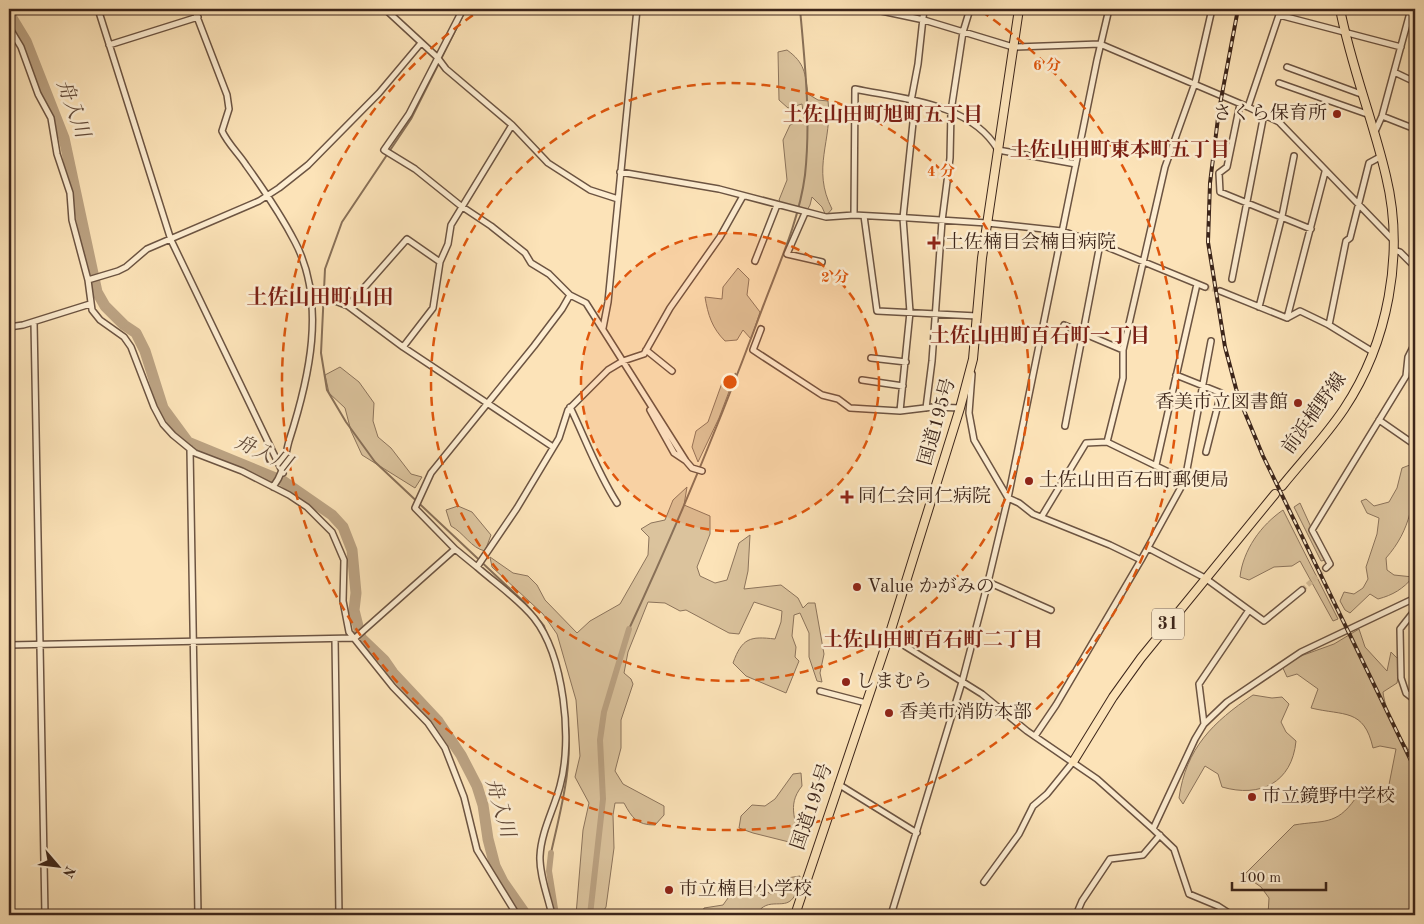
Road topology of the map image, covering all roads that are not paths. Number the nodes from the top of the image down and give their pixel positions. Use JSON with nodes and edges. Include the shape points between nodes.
{"nodes":[{"id":1,"x":98,"y":9,"type":"edge"},
{"id":2,"x":194,"y":9,"type":"edge"},
{"id":3,"x":385,"y":9,"type":"edge"},
{"id":4,"x":463,"y":9,"type":"edge"},
{"id":5,"x":637,"y":9,"type":"edge"},
{"id":6,"x":872,"y":9,"type":"edge"},
{"id":7,"x":924,"y":9,"type":"edge"},
{"id":8,"x":970,"y":9,"type":"edge"},
{"id":9,"x":1019,"y":9,"type":"edge"},
{"id":10,"x":1109,"y":9,"type":"edge"},
{"id":11,"x":1212,"y":9,"type":"edge"},
{"id":12,"x":1281,"y":9,"type":"edge"},
{"id":13,"x":1340,"y":9,"type":"edge"},
{"id":14,"x":1411,"y":9,"type":"edge"},
{"id":15,"x":1279,"y":15,"type":"junction"},
{"id":16,"x":198,"y":17,"type":"junction"},
{"id":17,"x":924,"y":20,"type":"junction"},
{"id":18,"x":1407,"y":26,"type":"junction"},
{"id":19,"x":9,"y":27,"type":"edge"},
{"id":20,"x":1415,"y":28,"type":"edge"},
{"id":21,"x":963,"y":32,"type":"junction"},
{"id":22,"x":1344,"y":33,"type":"junction"},
{"id":23,"x":421,"y":43,"type":"junction"},
{"id":24,"x":1100,"y":44,"type":"junction"},
{"id":25,"x":109,"y":45,"type":"junction"},
{"id":26,"x":1013,"y":47,"type":"junction"},
{"id":27,"x":1401,"y":47,"type":"junction"},
{"id":28,"x":437,"y":57,"type":"junction"},
{"id":29,"x":1286,"y":66,"type":"dead end"},
{"id":30,"x":1394,"y":72,"type":"junction"},
{"id":31,"x":1279,"y":82,"type":"dead end"},
{"id":32,"x":1415,"y":82,"type":"edge"},
{"id":33,"x":1194,"y":83,"type":"junction"},
{"id":34,"x":1361,"y":94,"type":"junction"},
{"id":35,"x":911,"y":101,"type":"junction"},
{"id":36,"x":1240,"y":104,"type":"junction"},
{"id":37,"x":1248,"y":107,"type":"junction"},
{"id":38,"x":951,"y":111,"type":"junction"},
{"id":39,"x":1264,"y":114,"type":"junction"},
{"id":40,"x":1367,"y":114,"type":"junction"},
{"id":41,"x":1382,"y":116,"type":"junction"},
{"id":42,"x":1415,"y":119,"type":"edge"},
{"id":43,"x":512,"y":125,"type":"junction"},
{"id":44,"x":1414,"y":128,"type":"edge"},
{"id":45,"x":1374,"y":135,"type":"junction"},
{"id":46,"x":998,"y":150,"type":"junction"},
{"id":47,"x":1294,"y":156,"type":"dead end"},
{"id":48,"x":1380,"y":157,"type":"junction"},
{"id":49,"x":1076,"y":164,"type":"junction"},
{"id":50,"x":620,"y":172,"type":"junction"},
{"id":51,"x":1325,"y":172,"type":"junction"},
{"id":52,"x":268,"y":196,"type":"junction"},
{"id":53,"x":743,"y":196,"type":"junction"},
{"id":54,"x":618,"y":199,"type":"junction"},
{"id":55,"x":1248,"y":203,"type":"junction"},
{"id":56,"x":1358,"y":204,"type":"junction"},
{"id":57,"x":777,"y":205,"type":"junction"},
{"id":58,"x":461,"y":206,"type":"junction"},
{"id":59,"x":804,"y":212,"type":"junction"},
{"id":60,"x":854,"y":215,"type":"junction"},
{"id":61,"x":864,"y":216,"type":"junction"},
{"id":62,"x":1282,"y":216,"type":"junction"},
{"id":63,"x":903,"y":218,"type":"junction"},
{"id":64,"x":942,"y":221,"type":"junction"},
{"id":65,"x":987,"y":223,"type":"junction"},
{"id":66,"x":1311,"y":229,"type":"junction"},
{"id":67,"x":1062,"y":231,"type":"junction"},
{"id":68,"x":172,"y":240,"type":"junction"},
{"id":69,"x":1100,"y":244,"type":"junction"},
{"id":70,"x":1394,"y":246,"type":"junction"},
{"id":71,"x":755,"y":260,"type":"dead end"},
{"id":72,"x":1143,"y":261,"type":"junction"},
{"id":73,"x":440,"y":262,"type":"junction"},
{"id":74,"x":822,"y":262,"type":"dead end"},
{"id":75,"x":1415,"y":267,"type":"edge"},
{"id":76,"x":92,"y":278,"type":"junction"},
{"id":77,"x":1232,"y":279,"type":"dead end"},
{"id":78,"x":1197,"y":284,"type":"junction"},
{"id":79,"x":1205,"y":287,"type":"tunnel mouth"},
{"id":80,"x":1220,"y":291,"type":"tunnel mouth"},
{"id":81,"x":570,"y":295,"type":"junction"},
{"id":82,"x":311,"y":298,"type":"junction"},
{"id":83,"x":90,"y":304,"type":"junction"},
{"id":84,"x":348,"y":306,"type":"junction"},
{"id":85,"x":1259,"y":307,"type":"junction"},
{"id":86,"x":910,"y":312,"type":"junction"},
{"id":87,"x":936,"y":313,"type":"junction"},
{"id":88,"x":977,"y":316,"type":"junction"},
{"id":89,"x":1287,"y":318,"type":"junction"},
{"id":90,"x":34,"y":322,"type":"junction"},
{"id":91,"x":1064,"y":325,"type":"dead end"},
{"id":92,"x":1329,"y":325,"type":"junction"},
{"id":93,"x":9,"y":327,"type":"edge"},
{"id":94,"x":603,"y":328,"type":"junction"},
{"id":95,"x":761,"y":329,"type":"dead end"},
{"id":96,"x":1082,"y":333,"type":"junction"},
{"id":97,"x":1211,"y":341,"type":"dead end"},
{"id":98,"x":1415,"y":344,"type":"edge"},
{"id":99,"x":403,"y":347,"type":"junction"},
{"id":100,"x":646,"y":350,"type":"junction"},
{"id":101,"x":1124,"y":350,"type":"junction"},
{"id":102,"x":1373,"y":352,"type":"junction"},
{"id":103,"x":871,"y":358,"type":"dead end"},
{"id":104,"x":973,"y":359,"type":"junction"},
{"id":105,"x":623,"y":362,"type":"junction"},
{"id":106,"x":906,"y":362,"type":"junction"},
{"id":107,"x":672,"y":371,"type":"dead end"},
{"id":108,"x":1176,"y":375,"type":"junction"},
{"id":109,"x":862,"y":380,"type":"dead end"},
{"id":110,"x":1203,"y":385,"type":"junction"},
{"id":111,"x":903,"y":386,"type":"junction"},
{"id":112,"x":489,"y":403,"type":"junction"},
{"id":113,"x":570,"y":408,"type":"junction"},
{"id":114,"x":926,"y":408,"type":"junction"},
{"id":115,"x":960,"y":408,"type":"junction"},
{"id":116,"x":900,"y":411,"type":"junction"},
{"id":117,"x":1379,"y":420,"type":"junction"},
{"id":118,"x":1065,"y":426,"type":"dead end"},
{"id":119,"x":1107,"y":442,"type":"junction"},
{"id":120,"x":1415,"y":445,"type":"edge"},
{"id":121,"x":553,"y":448,"type":"junction"},
{"id":122,"x":190,"y":449,"type":"junction"},
{"id":123,"x":1206,"y":452,"type":"dead end"},
{"id":124,"x":1156,"y":465,"type":"junction"},
{"id":125,"x":702,"y":471,"type":"dead end"},
{"id":126,"x":283,"y":473,"type":"junction"},
{"id":127,"x":1185,"y":480,"type":"junction"},
{"id":128,"x":1282,"y":486,"type":"dead end"},
{"id":129,"x":273,"y":487,"type":"junction"},
{"id":130,"x":1275,"y":494,"type":"dead end"},
{"id":131,"x":1008,"y":498,"type":"junction"},
{"id":132,"x":617,"y":503,"type":"dead end"},
{"id":133,"x":1042,"y":516,"type":"junction"},
{"id":134,"x":1148,"y":548,"type":"junction"},
{"id":135,"x":455,"y":549,"type":"junction"},
{"id":136,"x":1141,"y":560,"type":"junction"},
{"id":137,"x":478,"y":566,"type":"junction"},
{"id":138,"x":1326,"y":568,"type":"dead end"},
{"id":139,"x":1205,"y":578,"type":"junction"},
{"id":140,"x":988,"y":582,"type":"junction"},
{"id":141,"x":1302,"y":590,"type":"tunnel mouth"},
{"id":142,"x":1415,"y":598,"type":"edge"},
{"id":143,"x":1051,"y":610,"type":"dead end"},
{"id":144,"x":1249,"y":610,"type":"junction"},
{"id":145,"x":1415,"y":610,"type":"edge"},
{"id":146,"x":889,"y":636,"type":"junction"},
{"id":147,"x":355,"y":638,"type":"junction"},
{"id":148,"x":335,"y":640,"type":"junction"},
{"id":149,"x":194,"y":642,"type":"junction"},
{"id":150,"x":9,"y":645,"type":"edge"},
{"id":151,"x":40,"y":645,"type":"junction"},
{"id":152,"x":962,"y":682,"type":"junction"},
{"id":153,"x":820,"y":691,"type":"dead end"},
{"id":154,"x":1415,"y":700,"type":"edge"},
{"id":155,"x":866,"y":703,"type":"junction"},
{"id":156,"x":1204,"y":724,"type":"junction"},
{"id":157,"x":1035,"y":736,"type":"junction"},
{"id":158,"x":1072,"y":762,"type":"junction"},
{"id":159,"x":838,"y":784,"type":"junction"},
{"id":160,"x":1153,"y":829,"type":"junction"},
{"id":161,"x":917,"y":832,"type":"junction"},
{"id":162,"x":1160,"y":835,"type":"junction"},
{"id":163,"x":984,"y":882,"type":"dead end"},
{"id":164,"x":45,"y":915,"type":"edge"},
{"id":165,"x":198,"y":915,"type":"edge"},
{"id":166,"x":339,"y":915,"type":"edge"},
{"id":167,"x":517,"y":915,"type":"edge"},
{"id":168,"x":552,"y":915,"type":"edge"},
{"id":169,"x":795,"y":915,"type":"edge"},
{"id":170,"x":891,"y":915,"type":"edge"},
{"id":171,"x":1076,"y":915,"type":"edge"},
{"id":172,"x":1232,"y":915,"type":"edge"}],
"edges":[{"from":1,"to":25,"type":"street"},
{"from":2,"to":16,"type":"street"},
{"from":3,"to":23,"type":"street"},
{"from":4,"to":28,"type":"street"},
{"from":5,"to":50,"type":"street"},
{"from":6,"to":17,"type":"street"},
{"from":7,"to":17,"type":"street"},
{"from":8,"to":21,"type":"street"},
{"from":9,"to":26,"type":"main road","name":"国道195号"},
{"from":10,"to":24,"type":"street"},
{"from":11,"to":33,"type":"street"},
{"from":12,"to":15,"type":"street"},
{"from":13,"to":22,"type":"main road","name":"前浜植野線"},
{"from":14,"to":18,"type":"street"},
{"from":15,"to":22,"type":"street"},
{"from":15,"to":37,"type":"street"},
{"from":16,"to":25,"type":"street"},
{"from":16,"to":52,"type":"street","via":[[228,95],[229,109],[222,131]]},
{"from":17,"to":21,"type":"street"},
{"from":17,"to":35,"type":"street"},
{"from":18,"to":20,"type":"street"},
{"from":18,"to":27,"type":"street"},
{"from":19,"to":76,"type":"street","via":[[51,118],[57,154],[70,193],[72,220]]},
{"from":21,"to":26,"type":"street"},
{"from":21,"to":38,"type":"street"},
{"from":22,"to":27,"type":"street"},
{"from":22,"to":34,"type":"main road","name":"前浜植野線"},
{"from":23,"to":28,"type":"street"},
{"from":23,"to":52,"type":"street","via":[[379,93],[308,165]]},
{"from":24,"to":26,"type":"street"},
{"from":24,"to":33,"type":"street"},
{"from":24,"to":49,"type":"street"},
{"from":25,"to":68,"type":"street"},
{"from":26,"to":46,"type":"main road","name":"国道195号"},
{"from":27,"to":30,"type":"street"},
{"from":28,"to":43,"type":"street"},
{"from":28,"to":58,"type":"street","via":[[409,114],[384,150],[442,188]]},
{"from":29,"to":34,"type":"street"},
{"from":30,"to":32,"type":"street"},
{"from":30,"to":41,"type":"street"},
{"from":31,"to":40,"type":"street"},
{"from":33,"to":36,"type":"street"},
{"from":33,"to":72,"type":"street","via":[[1165,167]]},
{"from":34,"to":40,"type":"main road","name":"前浜植野線"},
{"from":35,"to":38,"type":"street"},
{"from":35,"to":60,"type":"street","via":[[856,89]]},
{"from":35,"to":63,"type":"street","via":[[914,113]]},
{"from":36,"to":37,"type":"street"},
{"from":36,"to":55,"type":"street","via":[[1227,167],[1219,173],[1220,192]]},
{"from":37,"to":39,"type":"street"},
{"from":38,"to":46,"type":"street","via":[[991,138]]},
{"from":38,"to":64,"type":"street","via":[[950,158]]},
{"from":39,"to":51,"type":"street","via":[[1279,122]]},
{"from":39,"to":55,"type":"street"},
{"from":40,"to":45,"type":"main road","name":"前浜植野線"},
{"from":41,"to":44,"type":"street"},
{"from":41,"to":45,"type":"street"},
{"from":42,"to":44,"type":"street"},
{"from":43,"to":54,"type":"street","via":[[567,177],[590,190]]},
{"from":43,"to":58,"type":"street"},
{"from":45,"to":48,"type":"main road","name":"前浜植野線"},
{"from":46,"to":49,"type":"street"},
{"from":46,"to":65,"type":"main road","name":"国道195号"},
{"from":47,"to":62,"type":"street"},
{"from":48,"to":56,"type":"street","via":[[1369,163]]},
{"from":48,"to":70,"type":"main road","name":"前浜植野線","via":[[1390,196]]},
{"from":49,"to":67,"type":"street"},
{"from":50,"to":53,"type":"street"},
{"from":50,"to":54,"type":"street"},
{"from":51,"to":56,"type":"street"},
{"from":51,"to":66,"type":"street"},
{"from":52,"to":68,"type":"street"},
{"from":52,"to":82,"type":"street","via":[[307,267]]},
{"from":53,"to":57,"type":"street"},
{"from":53,"to":100,"type":"street"},
{"from":54,"to":94,"type":"street"},
{"from":55,"to":62,"type":"street"},
{"from":55,"to":77,"type":"street"},
{"from":56,"to":70,"type":"street"},
{"from":56,"to":92,"type":"street","via":[[1350,238],[1346,241]]},
{"from":57,"to":59,"type":"street"},
{"from":57,"to":71,"type":"street"},
{"from":58,"to":73,"type":"street","via":[[451,225],[448,244]]},
{"from":58,"to":81,"type":"street","via":[[492,226]]},
{"from":59,"to":60,"type":"street","via":[[826,217]]},
{"from":59,"to":74,"type":"street","via":[[787,254]]},
{"from":60,"to":61,"type":"street"},
{"from":61,"to":63,"type":"street"},
{"from":61,"to":86,"type":"street","via":[[877,311]]},
{"from":62,"to":66,"type":"street"},
{"from":62,"to":85,"type":"street"},
{"from":63,"to":64,"type":"street"},
{"from":63,"to":86,"type":"street"},
{"from":64,"to":65,"type":"street"},
{"from":64,"to":87,"type":"street"},
{"from":65,"to":67,"type":"street"},
{"from":65,"to":88,"type":"main road","name":"国道195号"},
{"from":66,"to":89,"type":"street"},
{"from":67,"to":69,"type":"street"},
{"from":67,"to":131,"type":"street"},
{"from":68,"to":76,"type":"street","via":[[163,240],[147,248],[118,271]]},
{"from":68,"to":126,"type":"street"},
{"from":69,"to":72,"type":"street"},
{"from":69,"to":96,"type":"street"},
{"from":70,"to":75,"type":"street"},
{"from":70,"to":102,"type":"main road","name":"前浜植野線","via":[[1386,309]]},
{"from":72,"to":78,"type":"street"},
{"from":72,"to":101,"type":"street"},
{"from":73,"to":84,"type":"street","via":[[407,239]]},
{"from":73,"to":99,"type":"street","via":[[433,308]]},
{"from":76,"to":83,"type":"street"},
{"from":78,"to":79,"type":"street"},
{"from":78,"to":108,"type":"street"},
{"from":80,"to":85,"type":"street"},
{"from":81,"to":94,"type":"street","via":[[586,303]]},
{"from":81,"to":112,"type":"street"},
{"from":82,"to":84,"type":"street","via":[[320,296]]},
{"from":82,"to":126,"type":"street","via":[[310,360]]},
{"from":83,"to":90,"type":"street"},
{"from":83,"to":122,"type":"street","via":[[100,320],[132,347],[163,424]]},
{"from":84,"to":99,"type":"street"},
{"from":85,"to":89,"type":"street"},
{"from":86,"to":87,"type":"street"},
{"from":86,"to":106,"type":"street"},
{"from":87,"to":88,"type":"street"},
{"from":87,"to":114,"type":"street"},
{"from":88,"to":104,"type":"main road","name":"国道195号"},
{"from":89,"to":92,"type":"street","via":[[1300,312]]},
{"from":90,"to":93,"type":"street"},
{"from":90,"to":151,"type":"street"},
{"from":91,"to":96,"type":"street"},
{"from":92,"to":102,"type":"street"},
{"from":94,"to":105,"type":"street"},
{"from":95,"to":116,"type":"street","via":[[753,350],[822,395],[838,399],[850,408]]},
{"from":96,"to":101,"type":"street"},
{"from":96,"to":118,"type":"street"},
{"from":97,"to":110,"type":"street"},
{"from":98,"to":117,"type":"street","via":[[1408,357],[1406,376]]},
{"from":99,"to":112,"type":"street"},
{"from":100,"to":105,"type":"street","via":[[644,354]]},
{"from":100,"to":107,"type":"street"},
{"from":101,"to":119,"type":"street","via":[[1124,378]]},
{"from":102,"to":128,"type":"main road","name":"前浜植野線","via":[[1344,408]]},
{"from":103,"to":106,"type":"street"},
{"from":104,"to":115,"type":"main road","name":"国道195号"},
{"from":104,"to":131,"type":"street","via":[[969,414],[974,440]]},
{"from":105,"to":113,"type":"street","via":[[608,370]]},
{"from":105,"to":125,"type":"street","via":[[686,461],[692,468]]},
{"from":106,"to":111,"type":"street"},
{"from":108,"to":110,"type":"street"},
{"from":108,"to":124,"type":"street"},
{"from":109,"to":111,"type":"street"},
{"from":110,"to":123,"type":"street","via":[[1221,393]]},
{"from":110,"to":127,"type":"street"},
{"from":111,"to":116,"type":"street"},
{"from":112,"to":121,"type":"street"},
{"from":112,"to":135,"type":"street","via":[[431,473],[415,508]]},
{"from":113,"to":121,"type":"street"},
{"from":113,"to":132,"type":"street"},
{"from":114,"to":115,"type":"street"},
{"from":114,"to":116,"type":"street"},
{"from":115,"to":146,"type":"main road","name":"国道195号"},
{"from":117,"to":120,"type":"street"},
{"from":117,"to":138,"type":"street","via":[[1312,530],[1330,564]]},
{"from":119,"to":124,"type":"street"},
{"from":119,"to":133,"type":"street","via":[[1086,443]]},
{"from":121,"to":137,"type":"street"},
{"from":122,"to":129,"type":"street"},
{"from":122,"to":149,"type":"street"},
{"from":124,"to":127,"type":"street"},
{"from":126,"to":129,"type":"street"},
{"from":127,"to":134,"type":"street"},
{"from":129,"to":147,"type":"street","via":[[307,507],[322,520],[338,542],[344,569],[344,614],[349,632]]},
{"from":130,"to":139,"type":"main road","number":"31"},
{"from":131,"to":133,"type":"street"},
{"from":131,"to":140,"type":"street"},
{"from":133,"to":136,"type":"street"},
{"from":134,"to":136,"type":"street"},
{"from":134,"to":139,"type":"street"},
{"from":135,"to":137,"type":"street"},
{"from":135,"to":147,"type":"street"},
{"from":136,"to":157,"type":"street"},
{"from":137,"to":168,"type":"street","via":[[532,616],[541,628],[554,660],[566,729],[561,785],[540,856]]},
{"from":139,"to":144,"type":"street"},
{"from":139,"to":158,"type":"main road","number":"31","via":[[1135,666]]},
{"from":140,"to":143,"type":"street"},
{"from":140,"to":152,"type":"street"},
{"from":141,"to":144,"type":"street","via":[[1264,621]]},
{"from":142,"to":156,"type":"street","via":[[1301,652],[1227,702]]},
{"from":144,"to":156,"type":"street","via":[[1199,684]]},
{"from":145,"to":154,"type":"street","via":[[1400,629],[1401,678],[1406,693]]},
{"from":146,"to":152,"type":"street"},
{"from":146,"to":155,"type":"main road","name":"国道195号"},
{"from":147,"to":148,"type":"street"},
{"from":147,"to":167,"type":"street","via":[[393,687],[428,723],[445,748],[464,797],[477,850]]},
{"from":148,"to":149,"type":"street"},
{"from":148,"to":166,"type":"street"},
{"from":149,"to":151,"type":"street"},
{"from":149,"to":165,"type":"street"},
{"from":150,"to":151,"type":"street"},
{"from":151,"to":164,"type":"street"},
{"from":152,"to":157,"type":"street"},
{"from":152,"to":161,"type":"street"},
{"from":153,"to":155,"type":"street"},
{"from":155,"to":159,"type":"main road","name":"国道195号"},
{"from":156,"to":160,"type":"street"},
{"from":157,"to":158,"type":"street"},
{"from":158,"to":160,"type":"street","via":[[1097,779]]},
{"from":158,"to":163,"type":"street","via":[[1047,794],[1033,806],[1019,834]]},
{"from":159,"to":161,"type":"street"},
{"from":159,"to":169,"type":"main road","name":"国道195号"},
{"from":160,"to":162,"type":"street"},
{"from":161,"to":170,"type":"street"},
{"from":162,"to":171,"type":"street","via":[[1143,855],[1110,859]]},
{"from":162,"to":172,"type":"street","via":[[1174,849],[1189,894]]}]}
